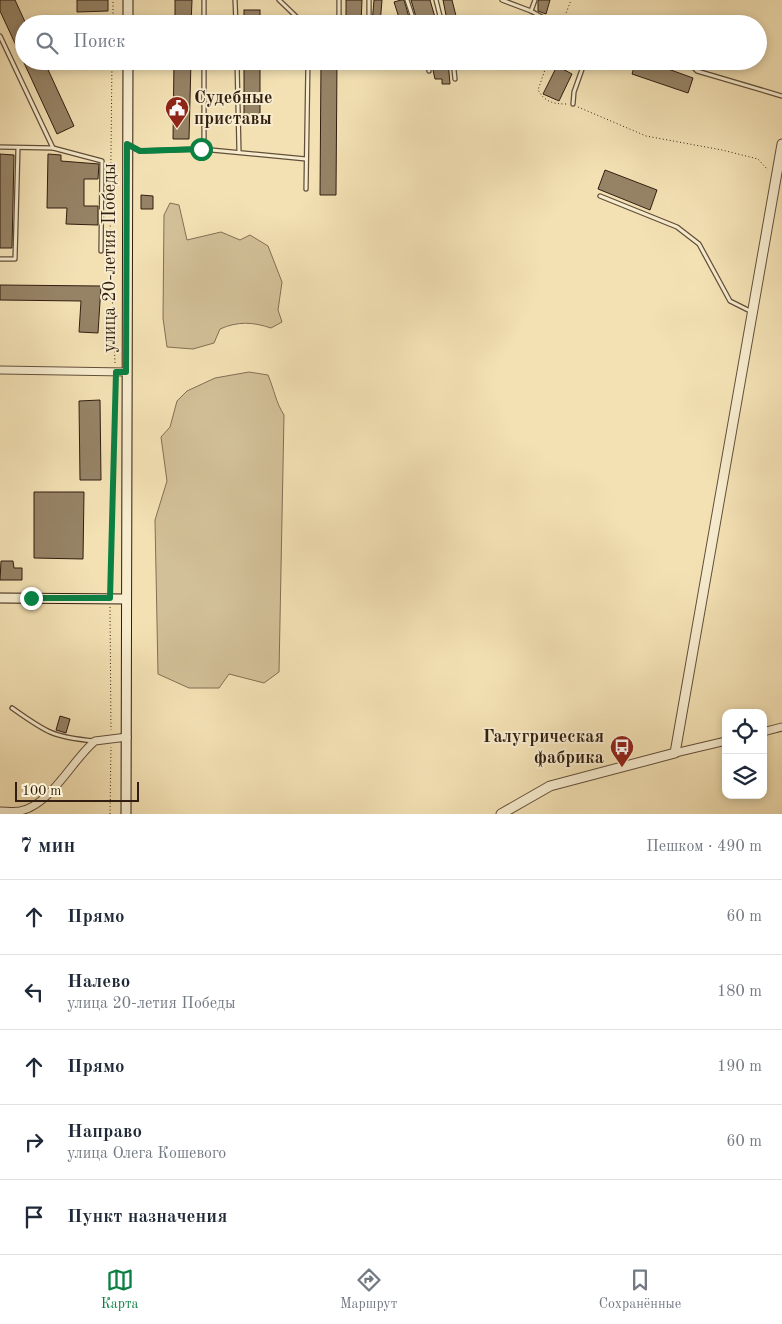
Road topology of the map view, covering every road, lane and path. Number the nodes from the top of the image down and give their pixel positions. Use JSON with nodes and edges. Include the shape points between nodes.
{"nodes":[{"id":1,"x":113,"y":0,"type":"edge"},
{"id":2,"x":128,"y":0,"type":"edge"},
{"id":3,"x":204,"y":0,"type":"edge"},
{"id":4,"x":235,"y":0,"type":"edge"},
{"id":5,"x":279,"y":0,"type":"edge"},
{"id":6,"x":339,"y":0,"type":"edge"},
{"id":7,"x":369,"y":0,"type":"edge"},
{"id":8,"x":407,"y":0,"type":"edge"},
{"id":9,"x":436,"y":0,"type":"edge"},
{"id":10,"x":502,"y":0,"type":"edge"},
{"id":11,"x":535,"y":0,"type":"edge"},
{"id":12,"x":571,"y":0,"type":"edge"},
{"id":13,"x":506,"y":1,"type":"edge"},
{"id":14,"x":531,"y":11,"type":"junction"},
{"id":15,"x":113,"y":15,"type":"edge"},
{"id":16,"x":128,"y":15,"type":"edge"},
{"id":17,"x":204,"y":15,"type":"edge"},
{"id":18,"x":236,"y":15,"type":"edge"},
{"id":19,"x":295,"y":15,"type":"edge"},
{"id":20,"x":339,"y":15,"type":"edge"},
{"id":21,"x":369,"y":15,"type":"edge"},
{"id":22,"x":412,"y":15,"type":"edge"},
{"id":23,"x":440,"y":15,"type":"edge"},
{"id":24,"x":538,"y":15,"type":"edge"},
{"id":25,"x":567,"y":15,"type":"edge"},
{"id":26,"x":0,"y":36,"type":"edge"},
{"id":27,"x":15,"y":68,"type":"edge"},
{"id":28,"x":16,"y":70,"type":"edge"},
{"id":29,"x":112,"y":70,"type":"edge"},
{"id":30,"x":128,"y":70,"type":"edge"},
{"id":31,"x":204,"y":70,"type":"edge"},
{"id":32,"x":236,"y":70,"type":"edge"},
{"id":33,"x":308,"y":70,"type":"edge"},
{"id":34,"x":454,"y":70,"type":"edge"},
{"id":35,"x":545,"y":70,"type":"edge"},
{"id":36,"x":582,"y":70,"type":"edge"},
{"id":37,"x":696,"y":70,"type":"edge"},
{"id":38,"x":455,"y":79,"type":"dead end"},
{"id":39,"x":782,"y":96,"type":"edge"},
{"id":40,"x":572,"y":104,"type":"junction"},
{"id":41,"x":127,"y":144,"type":"junction"},
{"id":42,"x":782,"y":144,"type":"edge"},
{"id":43,"x":0,"y":147,"type":"edge"},
{"id":44,"x":18,"y":148,"type":"junction"},
{"id":45,"x":53,"y":148,"type":"junction"},
{"id":46,"x":201,"y":149,"type":"junction"},
{"id":47,"x":238,"y":152,"type":"junction"},
{"id":48,"x":306,"y":159,"type":"junction"},
{"id":49,"x":776,"y":177,"type":"junction"},
{"id":50,"x":306,"y":189,"type":"dead end"},
{"id":51,"x":600,"y":196,"type":"dead end"},
{"id":52,"x":101,"y":251,"type":"dead end"},
{"id":53,"x":0,"y":260,"type":"edge"},
{"id":54,"x":752,"y":312,"type":"junction"},
{"id":55,"x":0,"y":370,"type":"edge"},
{"id":56,"x":116,"y":372,"type":"junction"},
{"id":57,"x":126,"y":372,"type":"junction"},
{"id":58,"x":0,"y":598,"type":"edge"},
{"id":59,"x":110,"y":598,"type":"junction"},
{"id":60,"x":126,"y":599,"type":"junction"},
{"id":61,"x":12,"y":708,"type":"dead end"},
{"id":62,"x":782,"y":727,"type":"edge"},
{"id":63,"x":767,"y":731,"type":"edge"},
{"id":64,"x":127,"y":737,"type":"junction"},
{"id":65,"x":111,"y":738,"type":"junction"},
{"id":66,"x":95,"y":741,"type":"junction"},
{"id":67,"x":722,"y":742,"type":"edge"},
{"id":68,"x":675,"y":753,"type":"junction"},
{"id":69,"x":0,"y":811,"type":"edge"},
{"id":70,"x":110,"y":814,"type":"edge"},
{"id":71,"x":126,"y":814,"type":"edge"},
{"id":72,"x":501,"y":814,"type":"edge"}],
"edges":[{"from":1,"to":15,"type":"path"},
{"from":2,"to":16,"type":"main road"},
{"from":3,"to":17,"type":"lane"},
{"from":4,"to":18,"type":"lane"},
{"from":5,"to":19,"type":"lane"},
{"from":6,"to":20,"type":"lane"},
{"from":7,"to":21,"type":"lane"},
{"from":8,"to":22,"type":"lane"},
{"from":9,"to":23,"type":"lane"},
{"from":10,"to":13,"type":"lane"},
{"from":11,"to":14,"type":"lane"},
{"from":12,"to":25,"type":"path"},
{"from":13,"to":14,"type":"lane"},
{"from":14,"to":24,"type":"lane"},
{"from":26,"to":27,"type":"lane"},
{"from":28,"to":45,"type":"lane"},
{"from":29,"to":56,"type":"path","via":[[110,245]]},
{"from":30,"to":41,"type":"main road","name":"улица 20-летия Победы"},
{"from":31,"to":46,"type":"lane","via":[[204,139]]},
{"from":32,"to":47,"type":"lane"},
{"from":33,"to":48,"type":"lane"},
{"from":34,"to":38,"type":"lane"},
{"from":35,"to":40,"type":"path","via":[[538,90],[543,99],[556,104]]},
{"from":36,"to":40,"type":"lane"},
{"from":37,"to":39,"type":"lane"},
{"from":40,"to":49,"type":"path","via":[[646,136],[758,159]]},
{"from":41,"to":46,"type":"lane","via":[[140,151]]},
{"from":41,"to":57,"type":"main road","name":"улица 20-летия Победы"},
{"from":42,"to":49,"type":"main road"},
{"from":43,"to":44,"type":"lane"},
{"from":44,"to":45,"type":"lane"},
{"from":44,"to":53,"type":"lane","via":[[15,259]]},
{"from":45,"to":52,"type":"lane","via":[[102,161]]},
{"from":46,"to":47,"type":"lane"},
{"from":47,"to":48,"type":"lane"},
{"from":48,"to":50,"type":"lane"},
{"from":49,"to":54,"type":"main road"},
{"from":51,"to":54,"type":"lane","via":[[677,226],[699,244],[730,301]]},
{"from":54,"to":68,"type":"main road"},
{"from":55,"to":56,"type":"street"},
{"from":56,"to":57,"type":"street"},
{"from":56,"to":59,"type":"path"},
{"from":57,"to":60,"type":"main road","name":"улица 20-летия Победы"},
{"from":58,"to":59,"type":"main road"},
{"from":59,"to":60,"type":"main road"},
{"from":59,"to":65,"type":"path"},
{"from":60,"to":64,"type":"main road","name":"улица 20-летия Победы"},
{"from":61,"to":66,"type":"lane","via":[[44,732]]},
{"from":62,"to":63,"type":"street"},
{"from":64,"to":65,"type":"street"},
{"from":64,"to":71,"type":"main road","name":"улица 20-летия Победы"},
{"from":65,"to":66,"type":"street"},
{"from":65,"to":70,"type":"path"},
{"from":66,"to":69,"type":"street","via":[[49,793],[31,807],[20,811]]},
{"from":67,"to":68,"type":"street"},
{"from":68,"to":72,"type":"main road","via":[[550,786]]}]}
